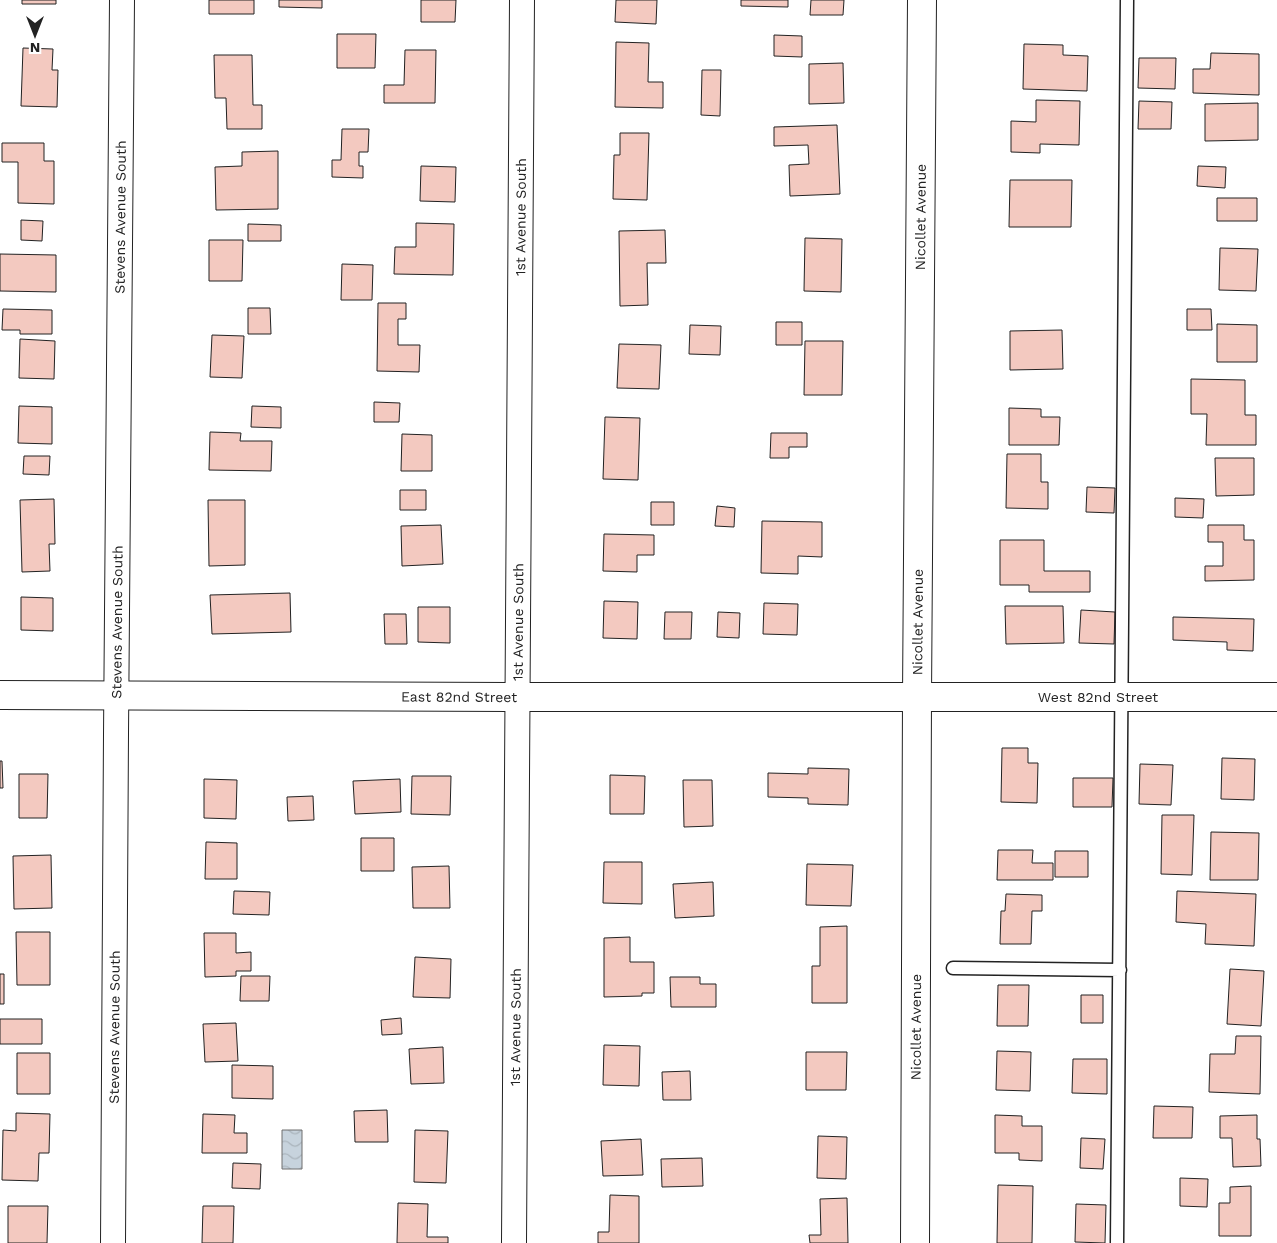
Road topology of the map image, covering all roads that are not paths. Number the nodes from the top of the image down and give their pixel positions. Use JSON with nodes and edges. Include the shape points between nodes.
{"nodes":[{"id":1,"x":122,"y":0,"type":"edge"},
{"id":2,"x":522,"y":0,"type":"edge"},
{"id":3,"x":922,"y":0,"type":"edge"},
{"id":4,"x":1127,"y":0,"type":"edge"},
{"id":5,"x":0,"y":695,"type":"edge"},
{"id":6,"x":116,"y":695,"type":"junction"},
{"id":7,"x":516,"y":697,"type":"junction"},
{"id":8,"x":917,"y":697,"type":"junction"},
{"id":9,"x":1122,"y":697,"type":"junction"},
{"id":10,"x":1277,"y":697,"type":"edge"},
{"id":11,"x":953,"y":968,"type":"dead end"},
{"id":12,"x":1120,"y":970,"type":"junction"},
{"id":13,"x":113,"y":1243,"type":"edge"},
{"id":14,"x":514,"y":1243,"type":"edge"},
{"id":15,"x":915,"y":1243,"type":"edge"},
{"id":16,"x":1118,"y":1243,"type":"edge"}],
"edges":[{"from":1,"to":6,"type":"street","name":"Stevens Avenue South"},
{"from":2,"to":7,"type":"street","name":"1st Avenue South"},
{"from":3,"to":8,"type":"street","name":"Nicollet Avenue"},
{"from":4,"to":9,"type":"lane"},
{"from":5,"to":6,"type":"street","name":"East 82nd Street"},
{"from":6,"to":7,"type":"street","name":"East 82nd Street"},
{"from":6,"to":13,"type":"street","name":"Stevens Avenue South"},
{"from":7,"to":8,"type":"street","name":"East 82nd Street"},
{"from":7,"to":14,"type":"street","name":"1st Avenue South"},
{"from":8,"to":9,"type":"street","name":"West 82nd Street"},
{"from":8,"to":15,"type":"street","name":"Nicollet Avenue"},
{"from":9,"to":10,"type":"street","name":"West 82nd Street"},
{"from":9,"to":12,"type":"lane"},
{"from":11,"to":12,"type":"lane"},
{"from":12,"to":16,"type":"lane"}]}
